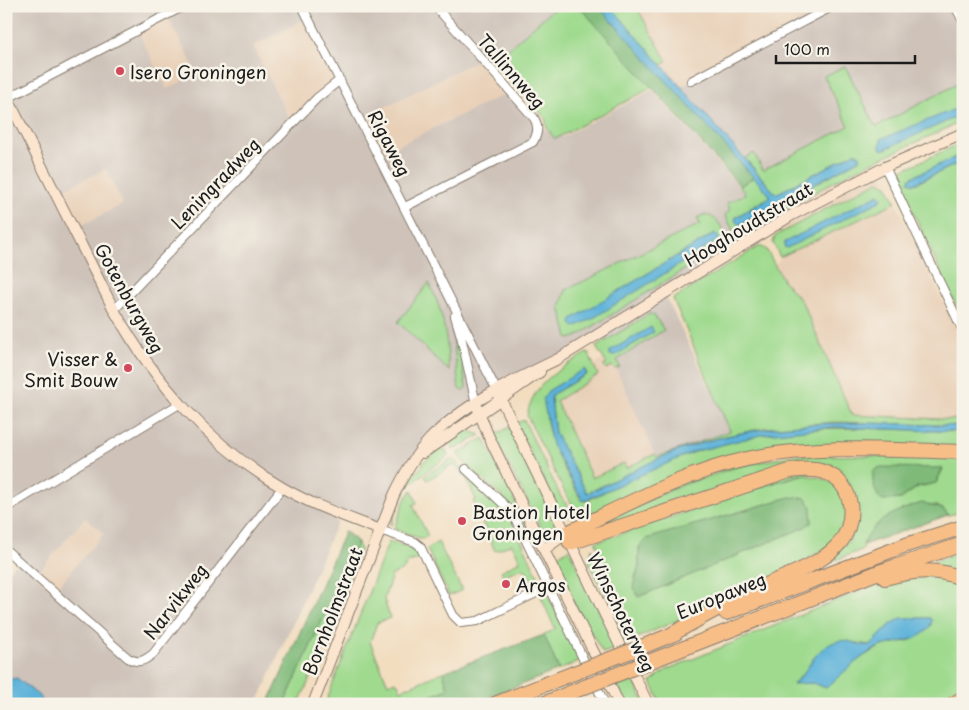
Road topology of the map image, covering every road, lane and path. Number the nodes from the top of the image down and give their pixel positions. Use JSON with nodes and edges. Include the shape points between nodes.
{"nodes":[{"id":1,"x":184,"y":6,"type":"edge"},
{"id":2,"x":302,"y":6,"type":"edge"},
{"id":3,"x":434,"y":6,"type":"edge"},
{"id":4,"x":833,"y":6,"type":"edge"},
{"id":5,"x":955,"y":6,"type":"edge"},
{"id":6,"x":963,"y":21,"type":"edge"},
{"id":7,"x":340,"y":80,"type":"junction"},
{"id":8,"x":691,"y":81,"type":"dead end"},
{"id":9,"x":7,"y":97,"type":"edge"},
{"id":10,"x":963,"y":132,"type":"edge"},
{"id":11,"x":885,"y":167,"type":"junction"},
{"id":12,"x":405,"y":207,"type":"junction"},
{"id":13,"x":448,"y":295,"type":"junction"},
{"id":14,"x":114,"y":310,"type":"junction"},
{"id":15,"x":963,"y":331,"type":"edge"},
{"id":16,"x":500,"y":395,"type":"junction"},
{"id":17,"x":181,"y":403,"type":"junction"},
{"id":18,"x":476,"y":404,"type":"junction"},
{"id":19,"x":480,"y":414,"type":"junction"},
{"id":20,"x":963,"y":452,"type":"edge"},
{"id":21,"x":416,"y":458,"type":"junction"},
{"id":22,"x":466,"y":468,"type":"dead end"},
{"id":23,"x":282,"y":488,"type":"junction"},
{"id":24,"x":6,"y":508,"type":"edge"},
{"id":25,"x":963,"y":527,"type":"edge"},
{"id":26,"x":380,"y":530,"type":"junction"},
{"id":27,"x":568,"y":539,"type":"junction"},
{"id":28,"x":963,"y":544,"type":"edge"},
{"id":29,"x":6,"y":550,"type":"edge"},
{"id":30,"x":544,"y":550,"type":"junction"},
{"id":31,"x":963,"y":579,"type":"edge"},
{"id":32,"x":560,"y":582,"type":"junction"},
{"id":33,"x":550,"y":587,"type":"junction"},
{"id":34,"x":807,"y":599,"type":"junction"},
{"id":35,"x":669,"y":636,"type":"junction"},
{"id":36,"x":963,"y":698,"type":"edge"},
{"id":37,"x":313,"y":704,"type":"edge"},
{"id":38,"x":495,"y":704,"type":"edge"},
{"id":39,"x":543,"y":704,"type":"edge"},
{"id":40,"x":605,"y":704,"type":"edge"},
{"id":41,"x":619,"y":704,"type":"edge"},
{"id":42,"x":648,"y":704,"type":"edge"},
{"id":43,"x":953,"y":704,"type":"edge"}],
"edges":[{"from":1,"to":9,"type":"street"},
{"from":2,"to":7,"type":"street","name":"Rigaweg"},
{"from":3,"to":12,"type":"street","name":"Tallinnweg","via":[[534,118],[537,134],[533,142]]},
{"from":4,"to":8,"type":"street"},
{"from":5,"to":6,"type":"street"},
{"from":7,"to":12,"type":"street","name":"Rigaweg"},
{"from":7,"to":14,"type":"street","name":"Leningradweg","via":[[317,98]]},
{"from":9,"to":14,"type":"street","name":"Gotenburgweg"},
{"from":10,"to":11,"type":"street","name":"Hooghoudtstraat"},
{"from":11,"to":15,"type":"street"},
{"from":11,"to":16,"type":"street","name":"Hooghoudtstraat","via":[[761,233]]},
{"from":12,"to":13,"type":"street","name":"Rigaweg"},
{"from":13,"to":16,"type":"street","name":"Rigaweg"},
{"from":13,"to":18,"type":"street","name":"Rigaweg"},
{"from":14,"to":17,"type":"street","name":"Gotenburgweg","via":[[155,373]]},
{"from":16,"to":18,"type":"street","name":"Bornholmstraat"},
{"from":16,"to":19,"type":"street","name":"Hooghoudtstraat"},
{"from":16,"to":27,"type":"street","name":"Winschoterweg"},
{"from":17,"to":23,"type":"street","name":"Gotenburgweg","via":[[211,434]]},
{"from":17,"to":24,"type":"street"},
{"from":18,"to":19,"type":"street"},
{"from":18,"to":21,"type":"street","name":"Bornholmstraat","via":[[438,432]]},
{"from":19,"to":21,"type":"street","name":"Bornholmstraat"},
{"from":19,"to":30,"type":"street"},
{"from":20,"to":27,"type":"highway","via":[[852,449],[783,452],[746,459],[674,483]]},
{"from":21,"to":26,"type":"street","name":"Bornholmstraat","via":[[403,477]]},
{"from":22,"to":33,"type":"street","via":[[512,512]]},
{"from":23,"to":26,"type":"street","name":"Gotenburgweg","via":[[322,508]]},
{"from":23,"to":29,"type":"street","name":"Narvikweg","via":[[153,654],[144,661],[128,658]]},
{"from":25,"to":35,"type":"highway","name":"Europaweg","via":[[829,573]]},
{"from":26,"to":33,"type":"street","name":"Bornholmstraat","via":[[420,546],[453,615],[461,623],[478,621]]},
{"from":26,"to":37,"type":"street","name":"Bornholmstraat"},
{"from":27,"to":30,"type":"street"},
{"from":27,"to":35,"type":"highway","via":[[790,471],[816,470],[840,483],[848,495],[851,519],[837,547],[821,559],[751,591]]},
{"from":27,"to":42,"type":"street","name":"Winschoterweg"},
{"from":28,"to":34,"type":"highway","name":"Europaweg"},
{"from":30,"to":32,"type":"street"},
{"from":31,"to":34,"type":"highway","via":[[947,572],[919,570]]},
{"from":32,"to":33,"type":"street","name":"Bornholmstraat"},
{"from":32,"to":41,"type":"street"},
{"from":33,"to":40,"type":"street"},
{"from":34,"to":39,"type":"highway","name":"Europaweg","bridge":true},
{"from":35,"to":38,"type":"highway","name":"Europaweg","bridge":true},
{"from":36,"to":43,"type":"highway"}]}
